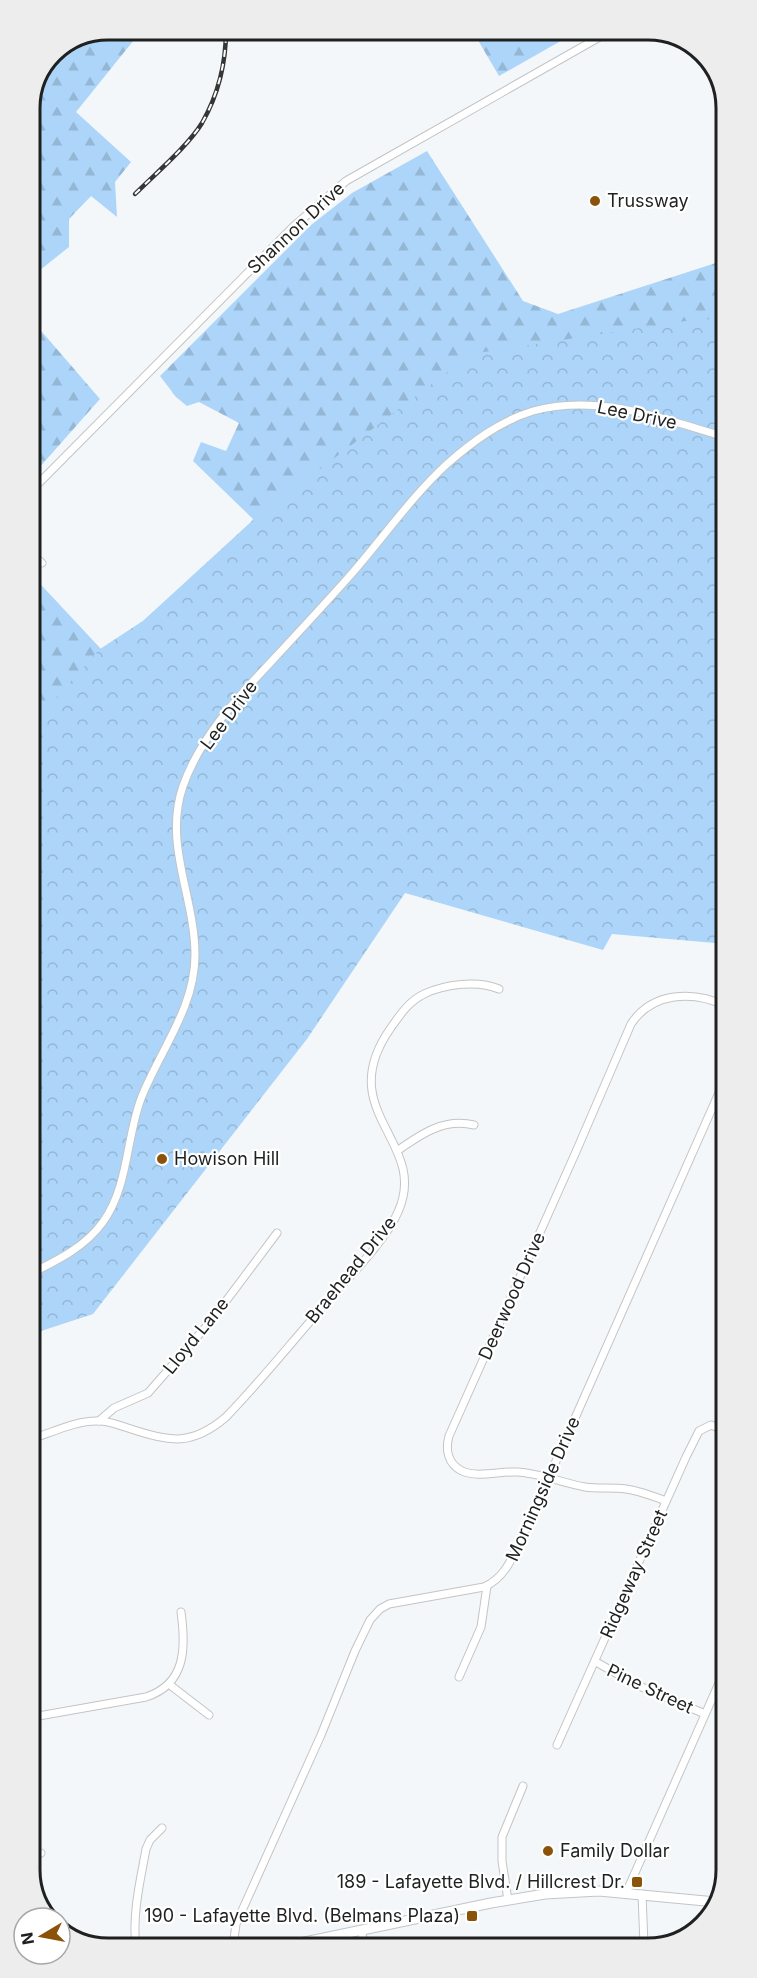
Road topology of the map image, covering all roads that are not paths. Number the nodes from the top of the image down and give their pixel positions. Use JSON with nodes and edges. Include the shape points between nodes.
{"nodes":[{"id":1,"x":593,"y":41,"type":"edge"},
{"id":2,"x":716,"y":434,"type":"edge"},
{"id":3,"x":41,"y":480,"type":"edge"},
{"id":4,"x":499,"y":989,"type":"dead end"},
{"id":5,"x":716,"y":1002,"type":"edge"},
{"id":6,"x":716,"y":1100,"type":"edge"},
{"id":7,"x":474,"y":1125,"type":"dead end"},
{"id":8,"x":397,"y":1151,"type":"junction"},
{"id":9,"x":277,"y":1233,"type":"dead end"},
{"id":10,"x":40,"y":1268,"type":"edge"},
{"id":11,"x":99,"y":1421,"type":"junction"},
{"id":12,"x":716,"y":1427,"type":"edge"},
{"id":13,"x":40,"y":1436,"type":"edge"},
{"id":14,"x":548,"y":1478,"type":"junction"},
{"id":15,"x":666,"y":1501,"type":"junction"},
{"id":16,"x":487,"y":1586,"type":"junction"},
{"id":17,"x":181,"y":1612,"type":"dead end"},
{"id":18,"x":596,"y":1662,"type":"junction"},
{"id":19,"x":459,"y":1677,"type":"dead end"},
{"id":20,"x":170,"y":1684,"type":"junction"},
{"id":21,"x":716,"y":1690,"type":"edge"},
{"id":22,"x":705,"y":1714,"type":"junction"},
{"id":23,"x":209,"y":1715,"type":"dead end"},
{"id":24,"x":40,"y":1716,"type":"edge"},
{"id":25,"x":557,"y":1745,"type":"dead end"},
{"id":26,"x":524,"y":1786,"type":"dead end"},
{"id":27,"x":162,"y":1828,"type":"dead end"},
{"id":28,"x":626,"y":1893,"type":"junction"},
{"id":29,"x":642,"y":1894,"type":"junction"},
{"id":30,"x":508,"y":1900,"type":"junction"},
{"id":31,"x":708,"y":1901,"type":"edge"},
{"id":32,"x":362,"y":1930,"type":"junction"},
{"id":33,"x":135,"y":1937,"type":"edge"},
{"id":34,"x":234,"y":1937,"type":"edge"},
{"id":35,"x":327,"y":1937,"type":"edge"},
{"id":36,"x":362,"y":1937,"type":"edge"},
{"id":37,"x":644,"y":1938,"type":"edge"}],
"edges":[{"from":1,"to":3,"type":"street","name":"Shannon Drive","via":[[346,181],[293,227]]},
{"from":2,"to":10,"type":"street","name":"Lee Drive","via":[[630,410],[591,406],[533,411],[501,424],[430,481],[220,720],[191,768],[178,805],[175,828],[194,938],[194,971],[188,999],[142,1096],[119,1190],[106,1218],[87,1241]]},
{"from":4,"to":8,"type":"street","name":"Braehead Drive","via":[[473,984],[427,993],[407,1006],[384,1038],[370,1086]]},
{"from":5,"to":14,"type":"street","name":"Deerwood Drive","via":[[668,997],[650,1004],[631,1024],[449,1436],[447,1452],[460,1470],[477,1474],[516,1472]]},
{"from":6,"to":14,"type":"street","name":"Morningside Drive"},
{"from":7,"to":8,"type":"street","via":[[441,1125]]},
{"from":8,"to":11,"type":"street","name":"Braehead Drive","via":[[403,1166],[405,1194],[392,1224],[226,1417],[207,1432],[175,1439]]},
{"from":9,"to":11,"type":"street","name":"Lloyd Lane","via":[[211,1321],[148,1393],[114,1408]]},
{"from":11,"to":13,"type":"street","name":"Braehead Drive"},
{"from":12,"to":15,"type":"street","name":"Ridgeway Street","via":[[711,1425],[699,1431]]},
{"from":14,"to":15,"type":"street","name":"Deerwood Drive","via":[[587,1487],[626,1489]]},
{"from":14,"to":16,"type":"street","name":"Morningside Drive","via":[[506,1570]]},
{"from":15,"to":18,"type":"street","name":"Ridgeway Street"},
{"from":16,"to":19,"type":"street","via":[[481,1627]]},
{"from":16,"to":34,"type":"street","via":[[394,1603],[380,1609],[370,1620],[236,1924]]},
{"from":17,"to":20,"type":"street","via":[[182,1657]]},
{"from":18,"to":22,"type":"street","name":"Pine Street","via":[[637,1685]]},
{"from":18,"to":25,"type":"street","name":"Ridgeway Street"},
{"from":20,"to":23,"type":"street"},
{"from":20,"to":24,"type":"street","via":[[146,1697]]},
{"from":21,"to":22,"type":"street"},
{"from":22,"to":28,"type":"street"},
{"from":26,"to":30,"type":"street","via":[[502,1838]]},
{"from":27,"to":33,"type":"street","via":[[146,1849],[135,1912]]},
{"from":28,"to":29,"type":"main road"},
{"from":28,"to":30,"type":"main road","via":[[568,1892]]},
{"from":29,"to":31,"type":"main road"},
{"from":29,"to":37,"type":"street"},
{"from":30,"to":32,"type":"main road"},
{"from":32,"to":35,"type":"main road"},
{"from":32,"to":36,"type":"street"}]}
